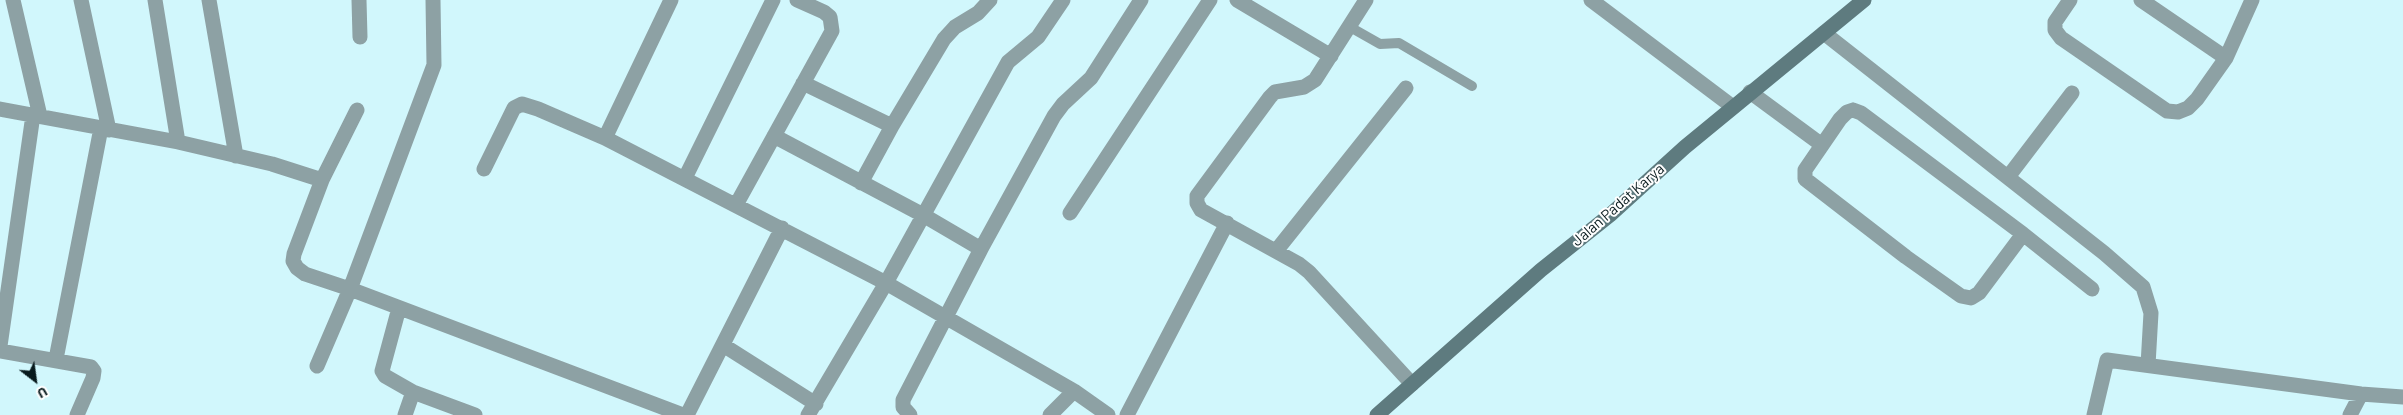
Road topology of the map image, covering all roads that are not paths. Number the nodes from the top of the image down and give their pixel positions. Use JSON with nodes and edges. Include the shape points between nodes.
{"nodes":[{"id":1,"x":13,"y":0,"type":"edge"},
{"id":2,"x":81,"y":0,"type":"edge"},
{"id":3,"x":155,"y":0,"type":"edge"},
{"id":4,"x":209,"y":0,"type":"edge"},
{"id":5,"x":359,"y":0,"type":"edge"},
{"id":6,"x":433,"y":0,"type":"edge"},
{"id":7,"x":671,"y":0,"type":"edge"},
{"id":8,"x":773,"y":0,"type":"edge"},
{"id":9,"x":797,"y":0,"type":"edge"},
{"id":10,"x":990,"y":0,"type":"edge"},
{"id":11,"x":1063,"y":0,"type":"edge"},
{"id":12,"x":1141,"y":0,"type":"edge"},
{"id":13,"x":1210,"y":0,"type":"edge"},
{"id":14,"x":1237,"y":0,"type":"edge"},
{"id":15,"x":1591,"y":0,"type":"edge"},
{"id":16,"x":1864,"y":0,"type":"edge"},
{"id":17,"x":2070,"y":0,"type":"edge"},
{"id":18,"x":2141,"y":0,"type":"edge"},
{"id":19,"x":2252,"y":0,"type":"edge"},
{"id":20,"x":1361,"y":2,"type":"edge"},
{"id":21,"x":1350,"y":27,"type":"junction"},
{"id":22,"x":1824,"y":33,"type":"junction"},
{"id":23,"x":360,"y":37,"type":"dead end"},
{"id":24,"x":1331,"y":56,"type":"junction"},
{"id":25,"x":2226,"y":58,"type":"junction"},
{"id":26,"x":803,"y":83,"type":"junction"},
{"id":27,"x":1472,"y":86,"type":"dead end"},
{"id":28,"x":1406,"y":88,"type":"dead end"},
{"id":29,"x":1750,"y":92,"type":"junction"},
{"id":30,"x":2072,"y":93,"type":"dead end"},
{"id":31,"x":1733,"y":107,"type":"junction"},
{"id":32,"x":0,"y":109,"type":"edge"},
{"id":33,"x":357,"y":110,"type":"dead end"},
{"id":34,"x":36,"y":116,"type":"junction"},
{"id":35,"x":892,"y":126,"type":"junction"},
{"id":36,"x":105,"y":129,"type":"junction"},
{"id":37,"x":774,"y":136,"type":"junction"},
{"id":38,"x":605,"y":138,"type":"junction"},
{"id":39,"x":178,"y":142,"type":"junction"},
{"id":40,"x":1822,"y":145,"type":"junction"},
{"id":41,"x":236,"y":156,"type":"junction"},
{"id":42,"x":484,"y":169,"type":"dead end"},
{"id":43,"x":2008,"y":177,"type":"junction"},
{"id":44,"x":684,"y":178,"type":"junction"},
{"id":45,"x":322,"y":180,"type":"junction"},
{"id":46,"x":861,"y":183,"type":"junction"},
{"id":47,"x":736,"y":205,"type":"junction"},
{"id":48,"x":1070,"y":213,"type":"dead end"},
{"id":49,"x":923,"y":215,"type":"junction"},
{"id":50,"x":1227,"y":223,"type":"junction"},
{"id":51,"x":782,"y":228,"type":"junction"},
{"id":52,"x":2023,"y":234,"type":"junction"},
{"id":53,"x":981,"y":249,"type":"junction"},
{"id":54,"x":1276,"y":251,"type":"junction"},
{"id":55,"x":886,"y":283,"type":"junction"},
{"id":56,"x":350,"y":289,"type":"junction"},
{"id":57,"x":2092,"y":289,"type":"dead end"},
{"id":58,"x":399,"y":308,"type":"junction"},
{"id":59,"x":946,"y":316,"type":"junction"},
{"id":60,"x":0,"y":346,"type":"edge"},
{"id":61,"x":722,"y":346,"type":"junction"},
{"id":62,"x":0,"y":351,"type":"edge"},
{"id":63,"x":56,"y":359,"type":"junction"},
{"id":64,"x":2148,"y":365,"type":"junction"},
{"id":65,"x":317,"y":366,"type":"dead end"},
{"id":66,"x":1412,"y":384,"type":"junction"},
{"id":67,"x":1074,"y":391,"type":"junction"},
{"id":68,"x":413,"y":392,"type":"junction"},
{"id":69,"x":2361,"y":394,"type":"junction"},
{"id":70,"x":2403,"y":397,"type":"edge"},
{"id":71,"x":812,"y":410,"type":"edge"},
{"id":72,"x":77,"y":415,"type":"edge"},
{"id":73,"x":405,"y":415,"type":"edge"},
{"id":74,"x":474,"y":415,"type":"edge"},
{"id":75,"x":683,"y":415,"type":"edge"},
{"id":76,"x":688,"y":415,"type":"edge"},
{"id":77,"x":910,"y":415,"type":"edge"},
{"id":78,"x":1050,"y":415,"type":"edge"},
{"id":79,"x":1108,"y":415,"type":"edge"},
{"id":80,"x":1127,"y":415,"type":"edge"},
{"id":81,"x":1377,"y":415,"type":"edge"},
{"id":82,"x":2094,"y":415,"type":"edge"},
{"id":83,"x":2350,"y":415,"type":"edge"}],
"edges":[{"from":1,"to":34,"type":"street"},
{"from":2,"to":36,"type":"street"},
{"from":3,"to":39,"type":"street"},
{"from":4,"to":41,"type":"street"},
{"from":5,"to":23,"type":"street"},
{"from":6,"to":56,"type":"street","via":[[434,65]]},
{"from":7,"to":38,"type":"street"},
{"from":8,"to":44,"type":"street"},
{"from":9,"to":26,"type":"street","via":[[824,12],[832,23],[832,31]]},
{"from":10,"to":35,"type":"street","via":[[944,39]]},
{"from":11,"to":49,"type":"street","via":[[1038,37],[1008,62]]},
{"from":12,"to":53,"type":"street","via":[[1091,78],[1054,116]]},
{"from":13,"to":48,"type":"street"},
{"from":14,"to":24,"type":"street"},
{"from":15,"to":31,"type":"street"},
{"from":16,"to":22,"type":"street","name":"Jalan Padat Karya"},
{"from":17,"to":25,"type":"street","via":[[2055,22],[2055,30],[2061,38],[2167,111],[2178,112],[2188,108]]},
{"from":18,"to":25,"type":"street"},
{"from":19,"to":25,"type":"street"},
{"from":20,"to":21,"type":"street"},
{"from":21,"to":24,"type":"street"},
{"from":21,"to":27,"type":"lane","via":[[1380,44],[1399,43]]},
{"from":22,"to":29,"type":"street","name":"Jalan Padat Karya"},
{"from":22,"to":43,"type":"street"},
{"from":24,"to":50,"type":"street","via":[[1310,85],[1282,90],[1270,98],[1197,196],[1201,210]]},
{"from":26,"to":35,"type":"street"},
{"from":26,"to":37,"type":"street"},
{"from":28,"to":54,"type":"street"},
{"from":29,"to":31,"type":"street","name":"Jalan Padat Karya"},
{"from":29,"to":40,"type":"street"},
{"from":30,"to":43,"type":"street"},
{"from":31,"to":66,"type":"street","name":"Jalan Padat Karya"},
{"from":32,"to":34,"type":"street"},
{"from":33,"to":45,"type":"street"},
{"from":34,"to":36,"type":"street"},
{"from":34,"to":60,"type":"street"},
{"from":35,"to":46,"type":"street"},
{"from":36,"to":39,"type":"street"},
{"from":36,"to":63,"type":"street"},
{"from":37,"to":46,"type":"street"},
{"from":37,"to":47,"type":"street"},
{"from":38,"to":42,"type":"street","via":[[538,109],[518,106],[510,114]]},
{"from":38,"to":44,"type":"street"},
{"from":39,"to":41,"type":"street"},
{"from":40,"to":52,"type":"street","via":[[1844,114],[1853,110],[1861,113]]},
{"from":40,"to":52,"type":"street","via":[[1805,170],[1806,181],[1961,296],[1971,298],[1979,293]]},
{"from":41,"to":45,"type":"street"},
{"from":43,"to":64,"type":"street","via":[[2143,287],[2151,313]]},
{"from":44,"to":47,"type":"street"},
{"from":45,"to":56,"type":"street","via":[[293,261],[305,274]]},
{"from":46,"to":49,"type":"street"},
{"from":47,"to":51,"type":"street"},
{"from":49,"to":53,"type":"street"},
{"from":49,"to":55,"type":"street"},
{"from":50,"to":54,"type":"street"},
{"from":50,"to":80,"type":"street"},
{"from":51,"to":55,"type":"street"},
{"from":51,"to":61,"type":"street"},
{"from":52,"to":57,"type":"street"},
{"from":53,"to":59,"type":"street"},
{"from":54,"to":66,"type":"street","via":[[1299,264],[1320,283]]},
{"from":55,"to":59,"type":"street"},
{"from":55,"to":71,"type":"street"},
{"from":56,"to":58,"type":"street"},
{"from":56,"to":65,"type":"street"},
{"from":58,"to":68,"type":"street","via":[[383,374]]},
{"from":58,"to":75,"type":"street"},
{"from":59,"to":67,"type":"street"},
{"from":59,"to":77,"type":"street","via":[[903,400],[903,407]]},
{"from":61,"to":71,"type":"street"},
{"from":61,"to":76,"type":"street"},
{"from":62,"to":63,"type":"street"},
{"from":63,"to":72,"type":"street","via":[[86,364],[94,371],[94,378]]},
{"from":64,"to":69,"type":"street"},
{"from":64,"to":82,"type":"street","via":[[2107,360]]},
{"from":66,"to":81,"type":"street","name":"Jalan Padat Karya"},
{"from":67,"to":78,"type":"street"},
{"from":67,"to":79,"type":"street"},
{"from":68,"to":73,"type":"street"},
{"from":68,"to":74,"type":"street"},
{"from":69,"to":70,"type":"street"},
{"from":69,"to":83,"type":"street"}]}
